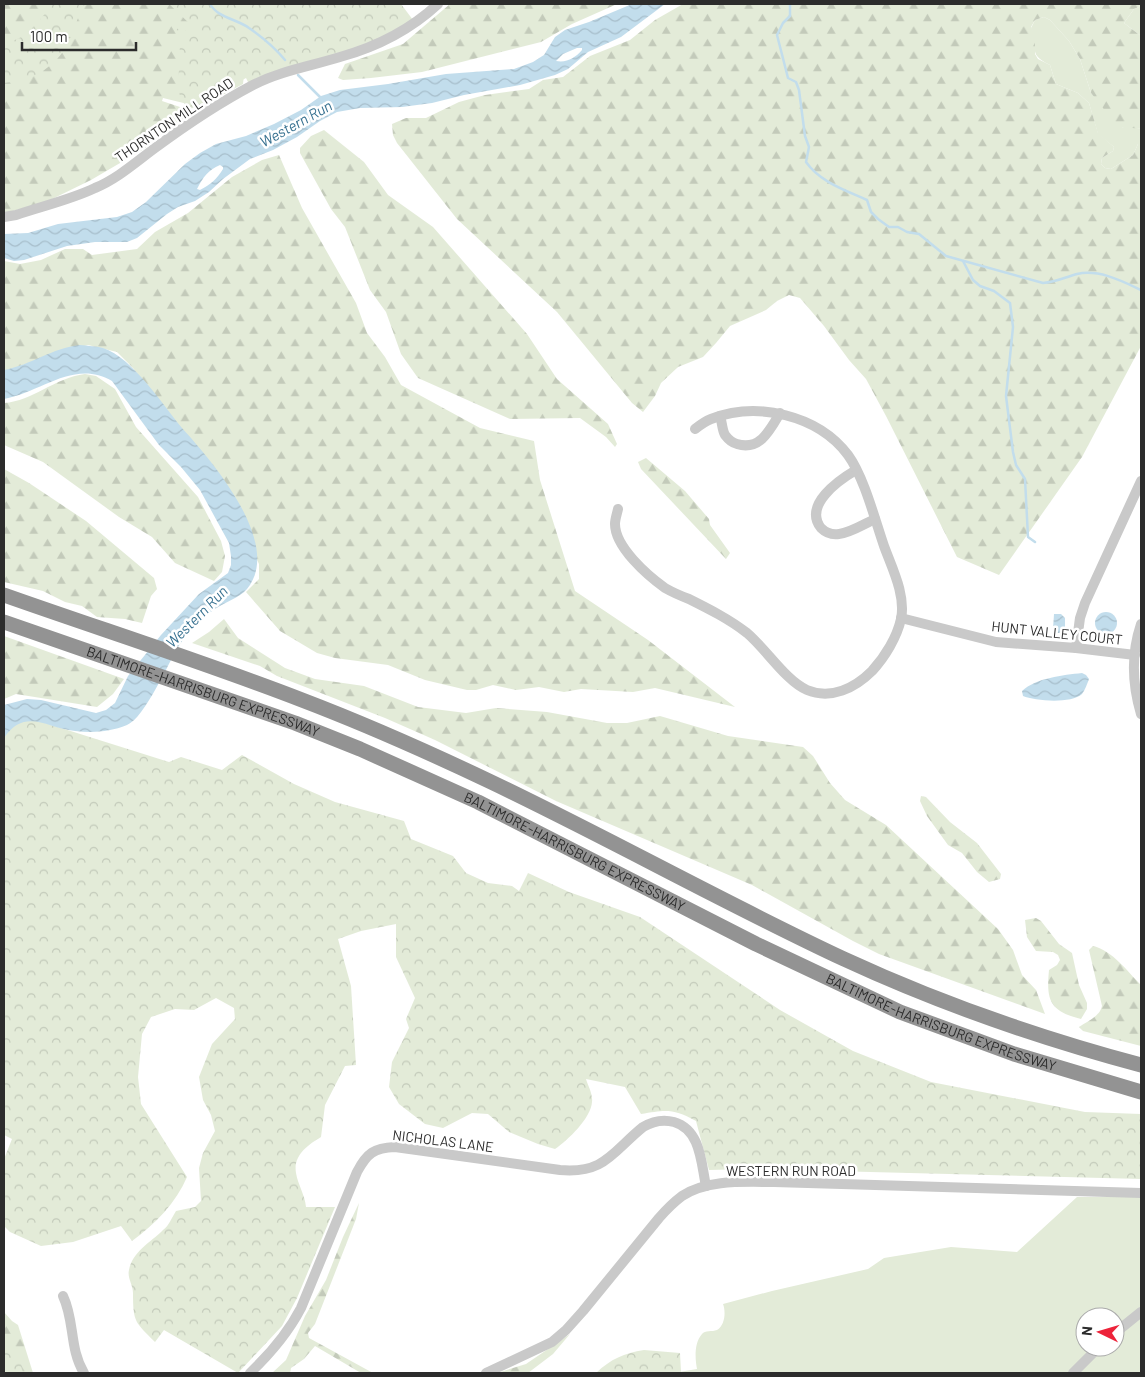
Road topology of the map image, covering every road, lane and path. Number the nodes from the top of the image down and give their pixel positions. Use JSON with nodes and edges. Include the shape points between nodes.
{"nodes":[{"id":1,"x":438,"y":4,"type":"edge"},
{"id":2,"x":4,"y":217,"type":"edge"},
{"id":3,"x":780,"y":413,"type":"junction"},
{"id":4,"x":720,"y":416,"type":"junction"},
{"id":5,"x":695,"y":429,"type":"dead end"},
{"id":6,"x":856,"y":470,"type":"junction"},
{"id":7,"x":1141,"y":481,"type":"edge"},
{"id":8,"x":618,"y":509,"type":"dead end"},
{"id":9,"x":874,"y":519,"type":"junction"},
{"id":10,"x":4,"y":595,"type":"edge"},
{"id":11,"x":901,"y":618,"type":"junction"},
{"id":12,"x":4,"y":622,"type":"edge"},
{"id":13,"x":1141,"y":624,"type":"edge"},
{"id":14,"x":1076,"y":648,"type":"junction"},
{"id":15,"x":1135,"y":655,"type":"junction"},
{"id":16,"x":1141,"y":714,"type":"edge"},
{"id":17,"x":1141,"y":1065,"type":"edge"},
{"id":18,"x":1141,"y":1092,"type":"edge"},
{"id":19,"x":706,"y":1186,"type":"junction"},
{"id":20,"x":1141,"y":1193,"type":"edge"},
{"id":21,"x":63,"y":1296,"type":"dead end"},
{"id":22,"x":1140,"y":1313,"type":"edge"},
{"id":23,"x":1125,"y":1325,"type":"edge"},
{"id":24,"x":1089,"y":1357,"type":"edge"},
{"id":25,"x":84,"y":1373,"type":"edge"},
{"id":26,"x":250,"y":1373,"type":"edge"},
{"id":27,"x":486,"y":1373,"type":"edge"},
{"id":28,"x":1073,"y":1373,"type":"edge"}],
"edges":[{"from":1,"to":2,"type":"street","name":"THORNTON MILL ROAD","via":[[396,35],[364,50],[255,84],[95,188]]},
{"from":3,"to":4,"type":"street","via":[[737,412]]},
{"from":3,"to":4,"type":"street","via":[[764,436],[755,445],[746,447],[733,443],[725,434]]},
{"from":3,"to":6,"type":"street","via":[[814,426],[832,439],[848,455]]},
{"from":4,"to":5,"type":"street"},
{"from":6,"to":9,"type":"street"},
{"from":6,"to":9,"type":"street","via":[[839,481],[818,504],[816,518],[825,532],[832,534],[840,534]]},
{"from":7,"to":14,"type":"street","via":[[1085,603]]},
{"from":8,"to":11,"type":"street","via":[[615,524],[619,538],[641,568],[666,588],[724,617],[748,634],[808,691],[827,694],[855,685],[884,656]]},
{"from":9,"to":11,"type":"street","via":[[898,587]]},
{"from":10,"to":17,"type":"highway","name":"BALTIMORE-HARRISBURG EXPRESSWAY","via":[[302,700],[536,803],[870,971],[1004,1022]]},
{"from":11,"to":14,"type":"street","name":"HUNT VALLEY COURT","via":[[996,642]]},
{"from":12,"to":18,"type":"highway","name":"BALTIMORE-HARRISBURG EXPRESSWAY","via":[[295,723],[430,780],[764,948],[900,1012],[1014,1054]]},
{"from":13,"to":15,"type":"street"},
{"from":14,"to":15,"type":"street","name":"HUNT VALLEY COURT"},
{"from":15,"to":16,"type":"street","via":[[1134,681]]},
{"from":19,"to":20,"type":"street","name":"WESTERN RUN ROAD","via":[[774,1182]]},
{"from":19,"to":26,"type":"street","name":"NICHOLAS LANE","via":[[695,1138],[688,1129],[668,1121],[643,1127],[608,1160],[587,1170],[560,1170],[395,1147],[373,1151],[357,1172],[292,1326]]},
{"from":19,"to":27,"type":"street","name":"WESTERN RUN ROAD","via":[[671,1205],[583,1311],[552,1342]]},
{"from":21,"to":25,"type":"street","via":[[68,1307],[74,1348]]},
{"from":22,"to":23,"type":"street"},
{"from":24,"to":28,"type":"street"}]}
